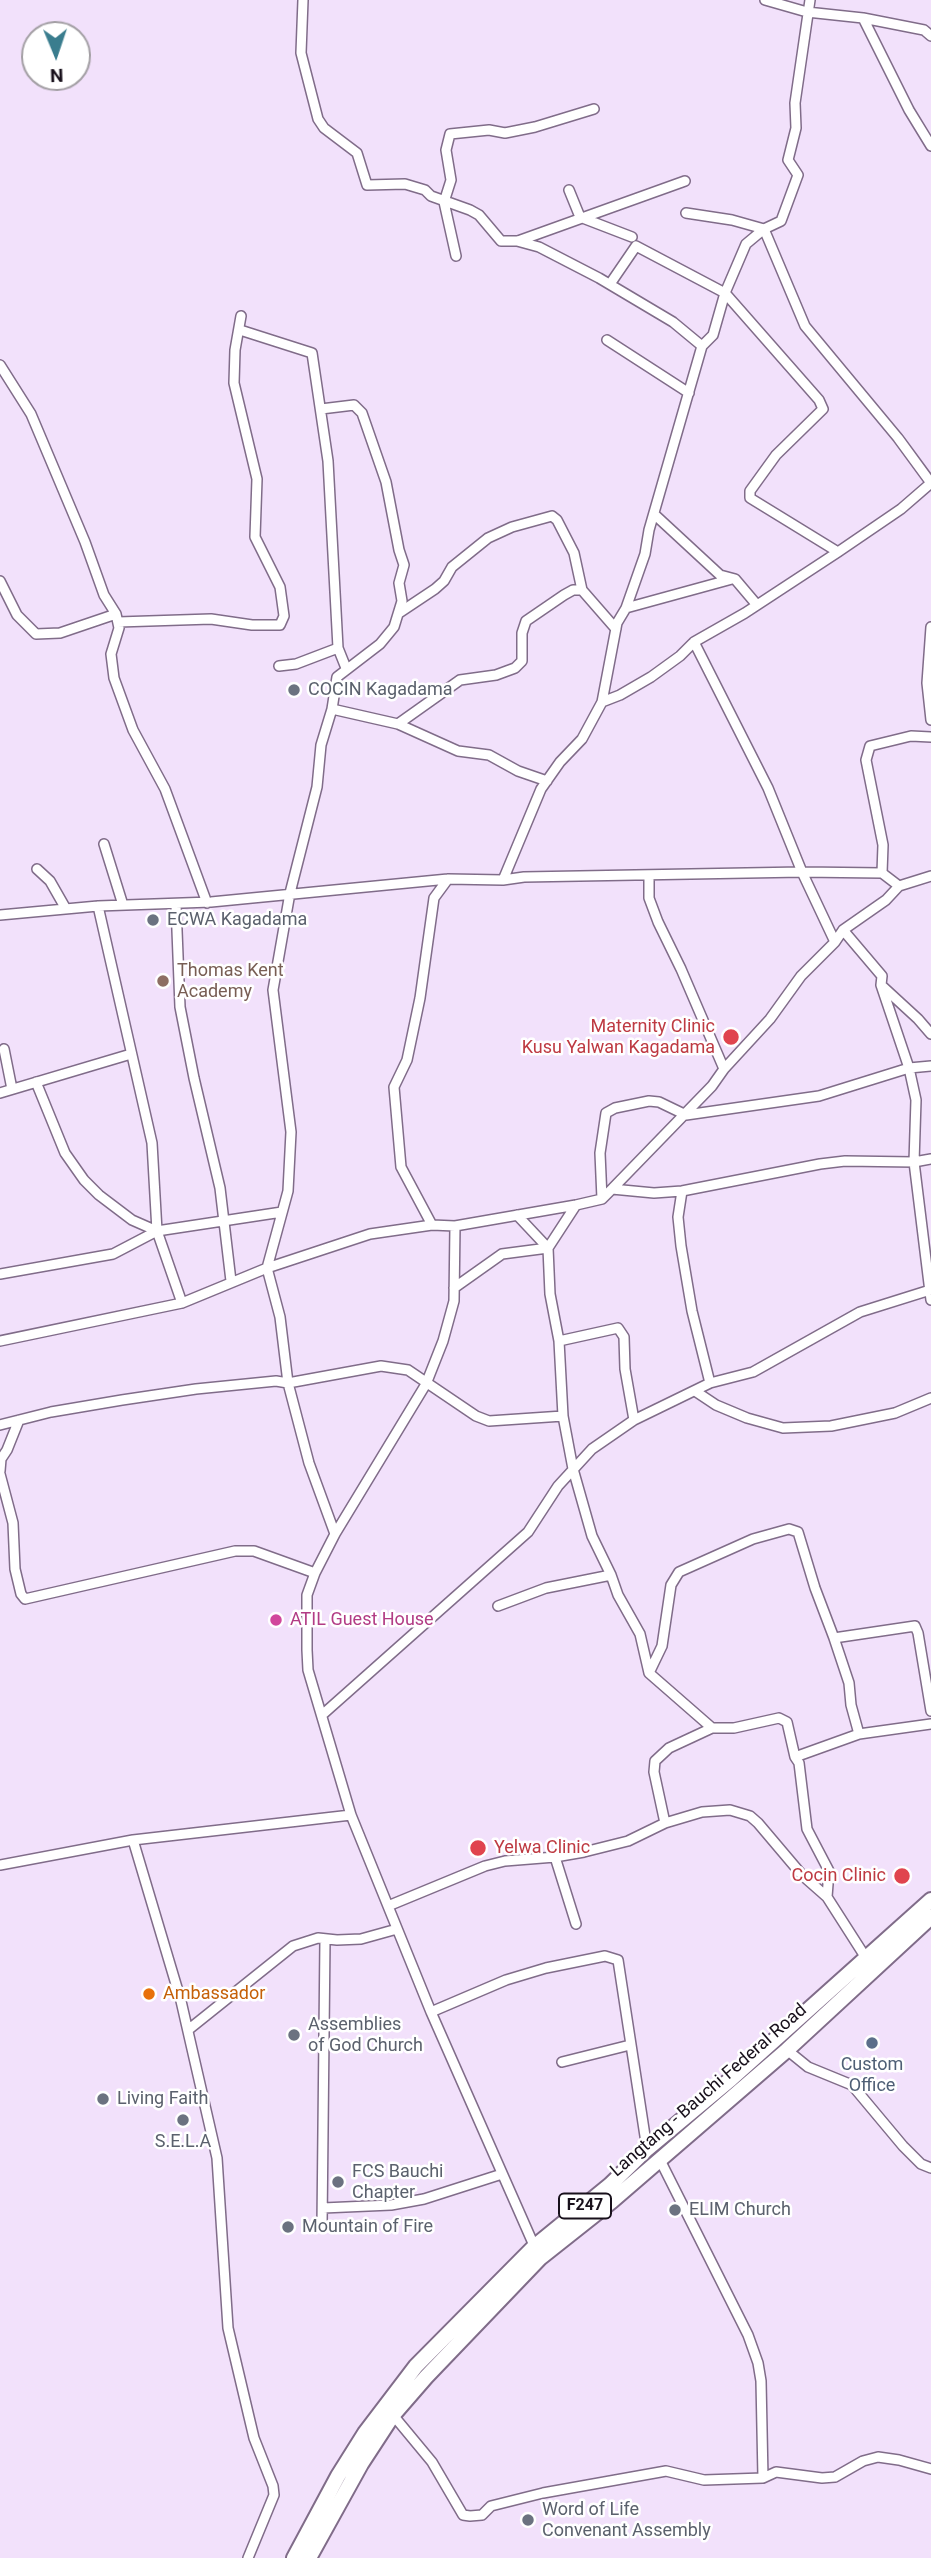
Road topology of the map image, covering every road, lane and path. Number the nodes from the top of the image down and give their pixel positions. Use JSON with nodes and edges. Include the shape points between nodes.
{"nodes":[{"id":1,"x":303,"y":0,"type":"edge"},
{"id":2,"x":765,"y":0,"type":"edge"},
{"id":3,"x":810,"y":0,"type":"edge"},
{"id":4,"x":807,"y":12,"type":"junction"},
{"id":5,"x":863,"y":18,"type":"junction"},
{"id":6,"x":931,"y":36,"type":"edge"},
{"id":7,"x":594,"y":109,"type":"dead end"},
{"id":8,"x":931,"y":146,"type":"edge"},
{"id":9,"x":685,"y":181,"type":"dead end"},
{"id":10,"x":569,"y":190,"type":"dead end"},
{"id":11,"x":444,"y":202,"type":"junction"},
{"id":12,"x":686,"y":213,"type":"dead end"},
{"id":13,"x":580,"y":217,"type":"junction"},
{"id":14,"x":764,"y":229,"type":"junction"},
{"id":15,"x":632,"y":237,"type":"dead end"},
{"id":16,"x":517,"y":241,"type":"junction"},
{"id":17,"x":456,"y":256,"type":"dead end"},
{"id":18,"x":610,"y":284,"type":"junction"},
{"id":19,"x":725,"y":293,"type":"junction"},
{"id":20,"x":241,"y":316,"type":"dead end"},
{"id":21,"x":240,"y":330,"type":"junction"},
{"id":22,"x":607,"y":340,"type":"dead end"},
{"id":23,"x":702,"y":346,"type":"junction"},
{"id":24,"x":0,"y":365,"type":"edge"},
{"id":25,"x":689,"y":393,"type":"junction"},
{"id":26,"x":321,"y":409,"type":"junction"},
{"id":27,"x":654,"y":514,"type":"junction"},
{"id":28,"x":838,"y":552,"type":"junction"},
{"id":29,"x":735,"y":579,"type":"junction"},
{"id":30,"x":0,"y":581,"type":"edge"},
{"id":31,"x":582,"y":590,"type":"junction"},
{"id":32,"x":757,"y":605,"type":"junction"},
{"id":33,"x":626,"y":608,"type":"junction"},
{"id":34,"x":399,"y":613,"type":"junction"},
{"id":35,"x":117,"y":618,"type":"junction"},
{"id":36,"x":931,"y":627,"type":"edge"},
{"id":37,"x":616,"y":629,"type":"junction"},
{"id":38,"x":694,"y":642,"type":"junction"},
{"id":39,"x":338,"y":648,"type":"junction"},
{"id":40,"x":279,"y":666,"type":"dead end"},
{"id":41,"x":346,"y":668,"type":"junction"},
{"id":42,"x":602,"y":702,"type":"junction"},
{"id":43,"x":332,"y":709,"type":"junction"},
{"id":44,"x":931,"y":720,"type":"edge"},
{"id":45,"x":398,"y":724,"type":"junction"},
{"id":46,"x":931,"y":737,"type":"edge"},
{"id":47,"x":547,"y":781,"type":"junction"},
{"id":48,"x":104,"y":844,"type":"dead end"},
{"id":49,"x":37,"y":869,"type":"dead end"},
{"id":50,"x":802,"y":872,"type":"junction"},
{"id":51,"x":881,"y":873,"type":"junction"},
{"id":52,"x":931,"y":876,"type":"edge"},
{"id":53,"x":649,"y":877,"type":"junction"},
{"id":54,"x":448,"y":879,"type":"junction"},
{"id":55,"x":503,"y":880,"type":"junction"},
{"id":56,"x":899,"y":886,"type":"junction"},
{"id":57,"x":290,"y":893,"type":"junction"},
{"id":58,"x":207,"y":902,"type":"junction"},
{"id":59,"x":123,"y":905,"type":"junction"},
{"id":60,"x":176,"y":905,"type":"junction"},
{"id":61,"x":98,"y":906,"type":"junction"},
{"id":62,"x":66,"y":909,"type":"junction"},
{"id":63,"x":0,"y":915,"type":"edge"},
{"id":64,"x":843,"y":930,"type":"junction"},
{"id":65,"x":835,"y":942,"type":"junction"},
{"id":66,"x":881,"y":985,"type":"junction"},
{"id":67,"x":931,"y":1034,"type":"edge"},
{"id":68,"x":4,"y":1049,"type":"dead end"},
{"id":69,"x":131,"y":1054,"type":"junction"},
{"id":70,"x":931,"y":1066,"type":"edge"},
{"id":71,"x":909,"y":1068,"type":"junction"},
{"id":72,"x":724,"y":1069,"type":"junction"},
{"id":73,"x":36,"y":1082,"type":"junction"},
{"id":74,"x":12,"y":1089,"type":"junction"},
{"id":75,"x":0,"y":1094,"type":"edge"},
{"id":76,"x":686,"y":1115,"type":"junction"},
{"id":77,"x":931,"y":1159,"type":"edge"},
{"id":78,"x":914,"y":1162,"type":"junction"},
{"id":79,"x":612,"y":1189,"type":"junction"},
{"id":80,"x":682,"y":1191,"type":"junction"},
{"id":81,"x":603,"y":1199,"type":"junction"},
{"id":82,"x":576,"y":1205,"type":"junction"},
{"id":83,"x":282,"y":1212,"type":"junction"},
{"id":84,"x":517,"y":1215,"type":"junction"},
{"id":85,"x":224,"y":1222,"type":"junction"},
{"id":86,"x":432,"y":1225,"type":"junction"},
{"id":87,"x":455,"y":1226,"type":"junction"},
{"id":88,"x":157,"y":1231,"type":"junction"},
{"id":89,"x":548,"y":1248,"type":"junction"},
{"id":90,"x":267,"y":1268,"type":"junction"},
{"id":91,"x":0,"y":1274,"type":"edge"},
{"id":92,"x":231,"y":1282,"type":"junction"},
{"id":93,"x":454,"y":1288,"type":"junction"},
{"id":94,"x":930,"y":1290,"type":"edge"},
{"id":95,"x":931,"y":1300,"type":"edge"},
{"id":96,"x":182,"y":1303,"type":"junction"},
{"id":97,"x":0,"y":1341,"type":"edge"},
{"id":98,"x":559,"y":1341,"type":"junction"},
{"id":99,"x":427,"y":1382,"type":"junction"},
{"id":100,"x":288,"y":1383,"type":"junction"},
{"id":101,"x":710,"y":1384,"type":"junction"},
{"id":102,"x":695,"y":1391,"type":"junction"},
{"id":103,"x":931,"y":1398,"type":"edge"},
{"id":104,"x":563,"y":1416,"type":"junction"},
{"id":105,"x":19,"y":1420,"type":"junction"},
{"id":106,"x":634,"y":1420,"type":"junction"},
{"id":107,"x":0,"y":1425,"type":"edge"},
{"id":108,"x":573,"y":1469,"type":"junction"},
{"id":109,"x":0,"y":1473,"type":"edge"},
{"id":110,"x":335,"y":1534,"type":"junction"},
{"id":111,"x":315,"y":1573,"type":"junction"},
{"id":112,"x":611,"y":1574,"type":"junction"},
{"id":113,"x":498,"y":1606,"type":"dead end"},
{"id":114,"x":834,"y":1638,"type":"junction"},
{"id":115,"x":649,"y":1673,"type":"junction"},
{"id":116,"x":931,"y":1711,"type":"edge"},
{"id":117,"x":323,"y":1715,"type":"junction"},
{"id":118,"x":931,"y":1724,"type":"edge"},
{"id":119,"x":712,"y":1728,"type":"junction"},
{"id":120,"x":859,"y":1734,"type":"junction"},
{"id":121,"x":795,"y":1757,"type":"junction"},
{"id":122,"x":351,"y":1815,"type":"junction"},
{"id":123,"x":666,"y":1823,"type":"junction"},
{"id":124,"x":133,"y":1840,"type":"junction"},
{"id":125,"x":555,"y":1857,"type":"junction"},
{"id":126,"x":0,"y":1865,"type":"edge"},
{"id":127,"x":827,"y":1897,"type":"junction"},
{"id":128,"x":931,"y":1900,"type":"edge"},
{"id":129,"x":388,"y":1906,"type":"junction"},
{"id":130,"x":931,"y":1917,"type":"edge"},
{"id":131,"x":576,"y":1924,"type":"dead end"},
{"id":132,"x":397,"y":1929,"type":"junction"},
{"id":133,"x":325,"y":1939,"type":"junction"},
{"id":134,"x":866,"y":1958,"type":"junction"},
{"id":135,"x":431,"y":2012,"type":"junction"},
{"id":136,"x":188,"y":2030,"type":"junction"},
{"id":137,"x":630,"y":2045,"type":"junction"},
{"id":138,"x":788,"y":2050,"type":"junction"},
{"id":139,"x":562,"y":2062,"type":"dead end"},
{"id":140,"x":647,"y":2149,"type":"junction"},
{"id":141,"x":660,"y":2160,"type":"junction"},
{"id":142,"x":931,"y":2168,"type":"edge"},
{"id":143,"x":502,"y":2174,"type":"junction"},
{"id":144,"x":323,"y":2207,"type":"junction"},
{"id":145,"x":322,"y":2225,"type":"dead end"},
{"id":146,"x":537,"y":2253,"type":"junction"},
{"id":147,"x":393,"y":2415,"type":"junction"},
{"id":148,"x":931,"y":2469,"type":"edge"},
{"id":149,"x":763,"y":2478,"type":"junction"},
{"id":150,"x":248,"y":2558,"type":"edge"},
{"id":151,"x":294,"y":2558,"type":"edge"},
{"id":152,"x":309,"y":2558,"type":"edge"}],
"edges":[{"from":1,"to":11,"type":"street","via":[[301,53],[311,99],[324,128],[357,153],[367,185],[405,184]]},
{"from":2,"to":4,"type":"street"},
{"from":3,"to":4,"type":"street"},
{"from":4,"to":5,"type":"street"},
{"from":4,"to":14,"type":"street","via":[[796,128],[788,160],[799,175],[781,221]]},
{"from":5,"to":6,"type":"street","via":[[924,30]]},
{"from":5,"to":8,"type":"street"},
{"from":7,"to":11,"type":"street","via":[[505,133],[450,134],[446,150],[451,180]]},
{"from":9,"to":13,"type":"street"},
{"from":10,"to":13,"type":"street"},
{"from":11,"to":16,"type":"street","via":[[479,215],[501,241]]},
{"from":11,"to":17,"type":"street"},
{"from":12,"to":14,"type":"street"},
{"from":13,"to":15,"type":"street"},
{"from":13,"to":16,"type":"street"},
{"from":14,"to":19,"type":"street","via":[[746,244]]},
{"from":14,"to":28,"type":"street","via":[[804,326],[931,483]]},
{"from":16,"to":18,"type":"street","via":[[539,247]]},
{"from":18,"to":19,"type":"street","via":[[636,246]]},
{"from":18,"to":23,"type":"street","via":[[673,322]]},
{"from":19,"to":23,"type":"street","via":[[713,335]]},
{"from":19,"to":28,"type":"street","via":[[823,409],[776,455],[750,491],[750,498]]},
{"from":20,"to":21,"type":"street"},
{"from":21,"to":26,"type":"street","via":[[312,353]]},
{"from":21,"to":35,"type":"street","via":[[234,383],[257,479],[255,537],[280,587],[284,616],[280,625]]},
{"from":22,"to":25,"type":"street"},
{"from":23,"to":25,"type":"street"},
{"from":24,"to":35,"type":"street","via":[[31,414]]},
{"from":25,"to":27,"type":"street"},
{"from":26,"to":34,"type":"street","via":[[354,405],[362,413],[378,453],[404,565]]},
{"from":26,"to":39,"type":"street"},
{"from":27,"to":29,"type":"street","via":[[720,575]]},
{"from":27,"to":33,"type":"street"},
{"from":28,"to":32,"type":"street"},
{"from":29,"to":32,"type":"street"},
{"from":29,"to":33,"type":"street"},
{"from":30,"to":35,"type":"street","via":[[18,615],[36,634],[60,633]]},
{"from":31,"to":34,"type":"street","via":[[575,553],[551,516],[488,538],[452,567],[435,589]]},
{"from":31,"to":37,"type":"street"},
{"from":31,"to":45,"type":"street","via":[[573,590],[526,621],[522,661],[515,668],[496,676],[460,680]]},
{"from":32,"to":38,"type":"street"},
{"from":33,"to":37,"type":"street"},
{"from":34,"to":41,"type":"street","via":[[380,644]]},
{"from":35,"to":58,"type":"street","via":[[119,628],[111,654],[114,678],[133,730],[166,789]]},
{"from":36,"to":44,"type":"street","via":[[927,683]]},
{"from":37,"to":42,"type":"street"},
{"from":38,"to":42,"type":"street","via":[[651,677]]},
{"from":38,"to":50,"type":"street","via":[[768,788]]},
{"from":39,"to":40,"type":"street"},
{"from":39,"to":41,"type":"street"},
{"from":41,"to":43,"type":"street","via":[[337,677]]},
{"from":42,"to":47,"type":"street","via":[[582,739]]},
{"from":43,"to":45,"type":"street"},
{"from":43,"to":57,"type":"street"},
{"from":45,"to":47,"type":"street","via":[[458,751],[489,755]]},
{"from":46,"to":51,"type":"street","via":[[911,736],[870,746],[866,760],[881,833]]},
{"from":47,"to":55,"type":"street"},
{"from":48,"to":59,"type":"street"},
{"from":49,"to":62,"type":"street"},
{"from":50,"to":51,"type":"street"},
{"from":50,"to":53,"type":"street"},
{"from":50,"to":65,"type":"street"},
{"from":51,"to":56,"type":"street"},
{"from":52,"to":56,"type":"street"},
{"from":53,"to":55,"type":"street"},
{"from":53,"to":72,"type":"street","via":[[649,898],[657,922]]},
{"from":54,"to":55,"type":"street"},
{"from":54,"to":57,"type":"street"},
{"from":54,"to":86,"type":"street","via":[[434,898],[407,1060],[394,1087],[401,1167]]},
{"from":56,"to":64,"type":"street"},
{"from":57,"to":58,"type":"street"},
{"from":57,"to":83,"type":"street","via":[[273,990],[291,1132],[288,1191]]},
{"from":58,"to":60,"type":"street"},
{"from":59,"to":60,"type":"street"},
{"from":59,"to":61,"type":"street"},
{"from":60,"to":85,"type":"street","via":[[180,1007]]},
{"from":61,"to":62,"type":"street"},
{"from":61,"to":69,"type":"street"},
{"from":62,"to":63,"type":"street"},
{"from":64,"to":65,"type":"street"},
{"from":64,"to":66,"type":"street","via":[[882,976]]},
{"from":65,"to":72,"type":"street"},
{"from":66,"to":67,"type":"street"},
{"from":66,"to":71,"type":"street"},
{"from":68,"to":74,"type":"street"},
{"from":69,"to":73,"type":"street"},
{"from":69,"to":88,"type":"street","via":[[152,1143]]},
{"from":70,"to":71,"type":"street"},
{"from":71,"to":76,"type":"street","via":[[819,1096]]},
{"from":71,"to":78,"type":"street","via":[[916,1100]]},
{"from":72,"to":76,"type":"street"},
{"from":73,"to":74,"type":"street"},
{"from":73,"to":88,"type":"street","via":[[65,1153],[84,1180],[132,1220]]},
{"from":74,"to":75,"type":"street"},
{"from":76,"to":79,"type":"street"},
{"from":76,"to":81,"type":"street","via":[[649,1101],[606,1113],[600,1162]]},
{"from":77,"to":78,"type":"street"},
{"from":78,"to":80,"type":"street","via":[[820,1164]]},
{"from":78,"to":94,"type":"street"},
{"from":79,"to":80,"type":"street"},
{"from":79,"to":81,"type":"street"},
{"from":80,"to":101,"type":"street","via":[[678,1217],[681,1246]]},
{"from":81,"to":82,"type":"street"},
{"from":82,"to":84,"type":"street"},
{"from":82,"to":89,"type":"street"},
{"from":83,"to":85,"type":"street"},
{"from":83,"to":90,"type":"street"},
{"from":84,"to":87,"type":"street"},
{"from":84,"to":89,"type":"street"},
{"from":85,"to":88,"type":"street"},
{"from":85,"to":92,"type":"street"},
{"from":86,"to":87,"type":"street"},
{"from":86,"to":90,"type":"street","via":[[360,1236]]},
{"from":87,"to":93,"type":"street"},
{"from":88,"to":91,"type":"street","via":[[113,1254]]},
{"from":88,"to":96,"type":"street"},
{"from":89,"to":93,"type":"street","via":[[502,1254]]},
{"from":89,"to":98,"type":"street"},
{"from":90,"to":92,"type":"street"},
{"from":90,"to":100,"type":"street","via":[[280,1317]]},
{"from":92,"to":96,"type":"street"},
{"from":93,"to":99,"type":"street","via":[[443,1341]]},
{"from":94,"to":95,"type":"street"},
{"from":94,"to":101,"type":"street","via":[[860,1312],[753,1372]]},
{"from":96,"to":97,"type":"street"},
{"from":98,"to":104,"type":"street"},
{"from":98,"to":106,"type":"street","via":[[618,1328],[624,1337]]},
{"from":99,"to":100,"type":"street","via":[[408,1370],[381,1366]]},
{"from":99,"to":104,"type":"street","via":[[489,1421]]},
{"from":99,"to":110,"type":"street"},
{"from":100,"to":105,"type":"street","via":[[196,1389]]},
{"from":100,"to":110,"type":"street","via":[[309,1463]]},
{"from":101,"to":102,"type":"street"},
{"from":102,"to":103,"type":"street","via":[[747,1418],[792,1428],[831,1426],[895,1413]]},
{"from":102,"to":106,"type":"street"},
{"from":104,"to":108,"type":"street"},
{"from":105,"to":107,"type":"street"},
{"from":105,"to":109,"type":"street","via":[[1,1459]]},
{"from":106,"to":108,"type":"street","via":[[592,1449]]},
{"from":108,"to":112,"type":"street","via":[[592,1536]]},
{"from":108,"to":117,"type":"street","via":[[528,1532]]},
{"from":109,"to":111,"type":"street","via":[[13,1523],[15,1569],[25,1600],[235,1550],[254,1551]]},
{"from":110,"to":111,"type":"street"},
{"from":111,"to":117,"type":"street","via":[[307,1595],[307,1650]]},
{"from":112,"to":113,"type":"street","via":[[546,1588]]},
{"from":112,"to":115,"type":"street","via":[[640,1634]]},
{"from":114,"to":115,"type":"street","via":[[798,1532],[789,1530],[753,1539],[680,1572],[671,1585],[662,1646]]},
{"from":114,"to":116,"type":"street","via":[[915,1626]]},
{"from":114,"to":120,"type":"street"},
{"from":115,"to":119,"type":"street"},
{"from":117,"to":122,"type":"street"},
{"from":118,"to":120,"type":"street"},
{"from":119,"to":121,"type":"street","via":[[784,1719]]},
{"from":119,"to":123,"type":"street","via":[[669,1748],[655,1761]]},
{"from":120,"to":121,"type":"street"},
{"from":121,"to":127,"type":"street","via":[[807,1829],[829,1871]]},
{"from":122,"to":124,"type":"street"},
{"from":122,"to":129,"type":"street"},
{"from":123,"to":125,"type":"street","via":[[628,1840]]},
{"from":123,"to":127,"type":"street","via":[[702,1812],[730,1810],[750,1816]]},
{"from":124,"to":126,"type":"street"},
{"from":124,"to":136,"type":"street"},
{"from":125,"to":129,"type":"street","via":[[485,1866]]},
{"from":125,"to":131,"type":"street"},
{"from":127,"to":134,"type":"street"},
{"from":128,"to":134,"type":"main road","number":"F247"},
{"from":129,"to":132,"type":"street"},
{"from":130,"to":138,"type":"main road","name":"Langtang - Bauchi Federal Road","number":"F247"},
{"from":132,"to":133,"type":"street","via":[[362,1939]]},
{"from":132,"to":135,"type":"street"},
{"from":133,"to":136,"type":"street","via":[[293,1946]]},
{"from":133,"to":144,"type":"street"},
{"from":134,"to":140,"type":"main road","number":"F247"},
{"from":135,"to":137,"type":"street","via":[[506,1980],[605,1956],[618,1960]]},
{"from":135,"to":143,"type":"street"},
{"from":136,"to":150,"type":"street","via":[[219,2174],[228,2328],[252,2431],[273,2486],[274,2495]]},
{"from":137,"to":139,"type":"street"},
{"from":137,"to":140,"type":"street"},
{"from":138,"to":141,"type":"main road","name":"Langtang - Bauchi Federal Road","number":"F247"},
{"from":138,"to":142,"type":"street","via":[[808,2067],[852,2085],[903,2146]]},
{"from":140,"to":146,"type":"main road","number":"F247"},
{"from":141,"to":146,"type":"main road","name":"Langtang - Bauchi Federal Road","number":"F247","via":[[612,2202]]},
{"from":141,"to":149,"type":"street","via":[[758,2363]]},
{"from":143,"to":144,"type":"street","via":[[424,2199]]},
{"from":143,"to":146,"type":"street"},
{"from":144,"to":145,"type":"street"},
{"from":146,"to":147,"type":"main road","name":"Langtang - Bauchi Federal Road","number":"F247"},
{"from":146,"to":151,"type":"main road","number":"F247","via":[[416,2366],[392,2395],[338,2476]]},
{"from":147,"to":149,"type":"street","via":[[432,2462],[463,2515],[482,2515],[491,2506],[543,2493],[666,2471],[704,2480]]},
{"from":147,"to":152,"type":"main road","name":"Langtang - Bauchi Federal Road","number":"F247","via":[[360,2464]]},
{"from":148,"to":149,"type":"street","via":[[878,2458],[835,2477],[776,2472]]}]}
